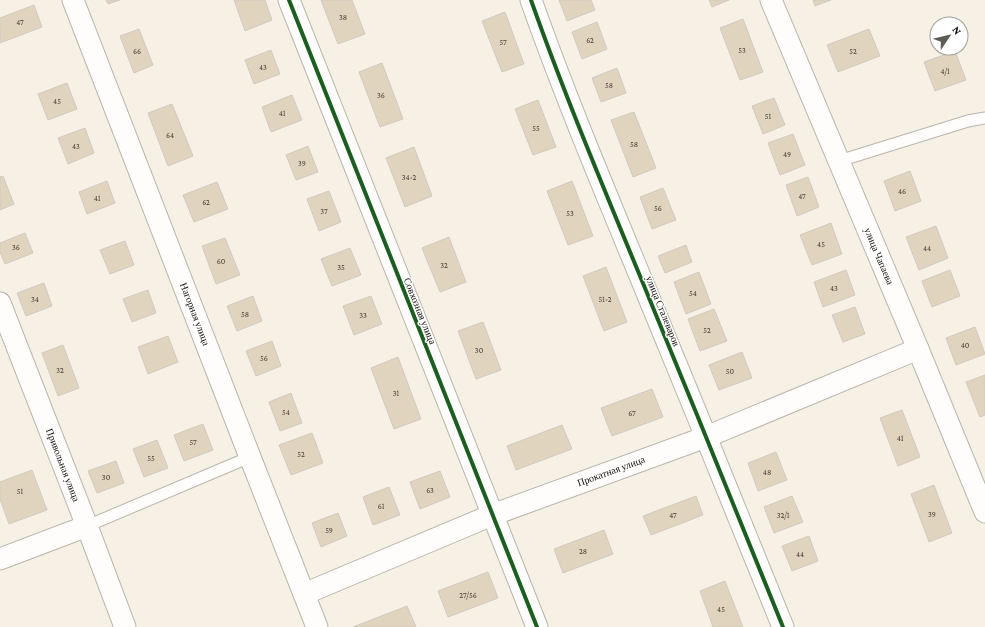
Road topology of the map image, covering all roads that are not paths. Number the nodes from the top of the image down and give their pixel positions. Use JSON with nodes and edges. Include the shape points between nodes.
{"nodes":[{"id":1,"x":73,"y":0,"type":"edge"},
{"id":2,"x":289,"y":0,"type":"edge"},
{"id":3,"x":531,"y":0,"type":"edge"},
{"id":4,"x":771,"y":0,"type":"edge"},
{"id":5,"x":985,"y":118,"type":"edge"},
{"id":6,"x":839,"y":161,"type":"junction"},
{"id":7,"x":0,"y":303,"type":"edge"},
{"id":8,"x":918,"y":349,"type":"junction"},
{"id":9,"x":706,"y":437,"type":"junction"},
{"id":10,"x":250,"y":457,"type":"junction"},
{"id":11,"x":985,"y":512,"type":"edge"},
{"id":12,"x":492,"y":515,"type":"junction"},
{"id":13,"x":87,"y":526,"type":"junction"},
{"id":14,"x":0,"y":558,"type":"edge"},
{"id":15,"x":304,"y":594,"type":"junction"},
{"id":16,"x":125,"y":627,"type":"edge"},
{"id":17,"x":317,"y":627,"type":"edge"},
{"id":18,"x":537,"y":627,"type":"edge"},
{"id":19,"x":782,"y":627,"type":"edge"}],
"edges":[{"from":1,"to":10,"type":"street","name":"Нагорная улица"},
{"from":2,"to":12,"type":"street","name":"Совхозная улица"},
{"from":3,"to":9,"type":"street","name":"улица Сталеваров"},
{"from":4,"to":6,"type":"street","name":"улица Чапаева"},
{"from":5,"to":6,"type":"lane"},
{"from":6,"to":8,"type":"street","name":"улица Чапаева"},
{"from":7,"to":13,"type":"street","name":"Привольная улица"},
{"from":8,"to":9,"type":"street","name":"Прокатная улица"},
{"from":8,"to":11,"type":"street","name":"улица Чапаева"},
{"from":9,"to":12,"type":"street","name":"Прокатная улица"},
{"from":9,"to":19,"type":"street","name":"улица Сталеваров"},
{"from":10,"to":13,"type":"lane"},
{"from":10,"to":15,"type":"street","name":"Нагорная улица"},
{"from":12,"to":15,"type":"street","name":"Прокатная улица"},
{"from":12,"to":18,"type":"street","name":"Совхозная улица"},
{"from":13,"to":14,"type":"street"},
{"from":13,"to":16,"type":"street","name":"Привольная улица"},
{"from":15,"to":17,"type":"street","name":"Нагорная улица"}]}
